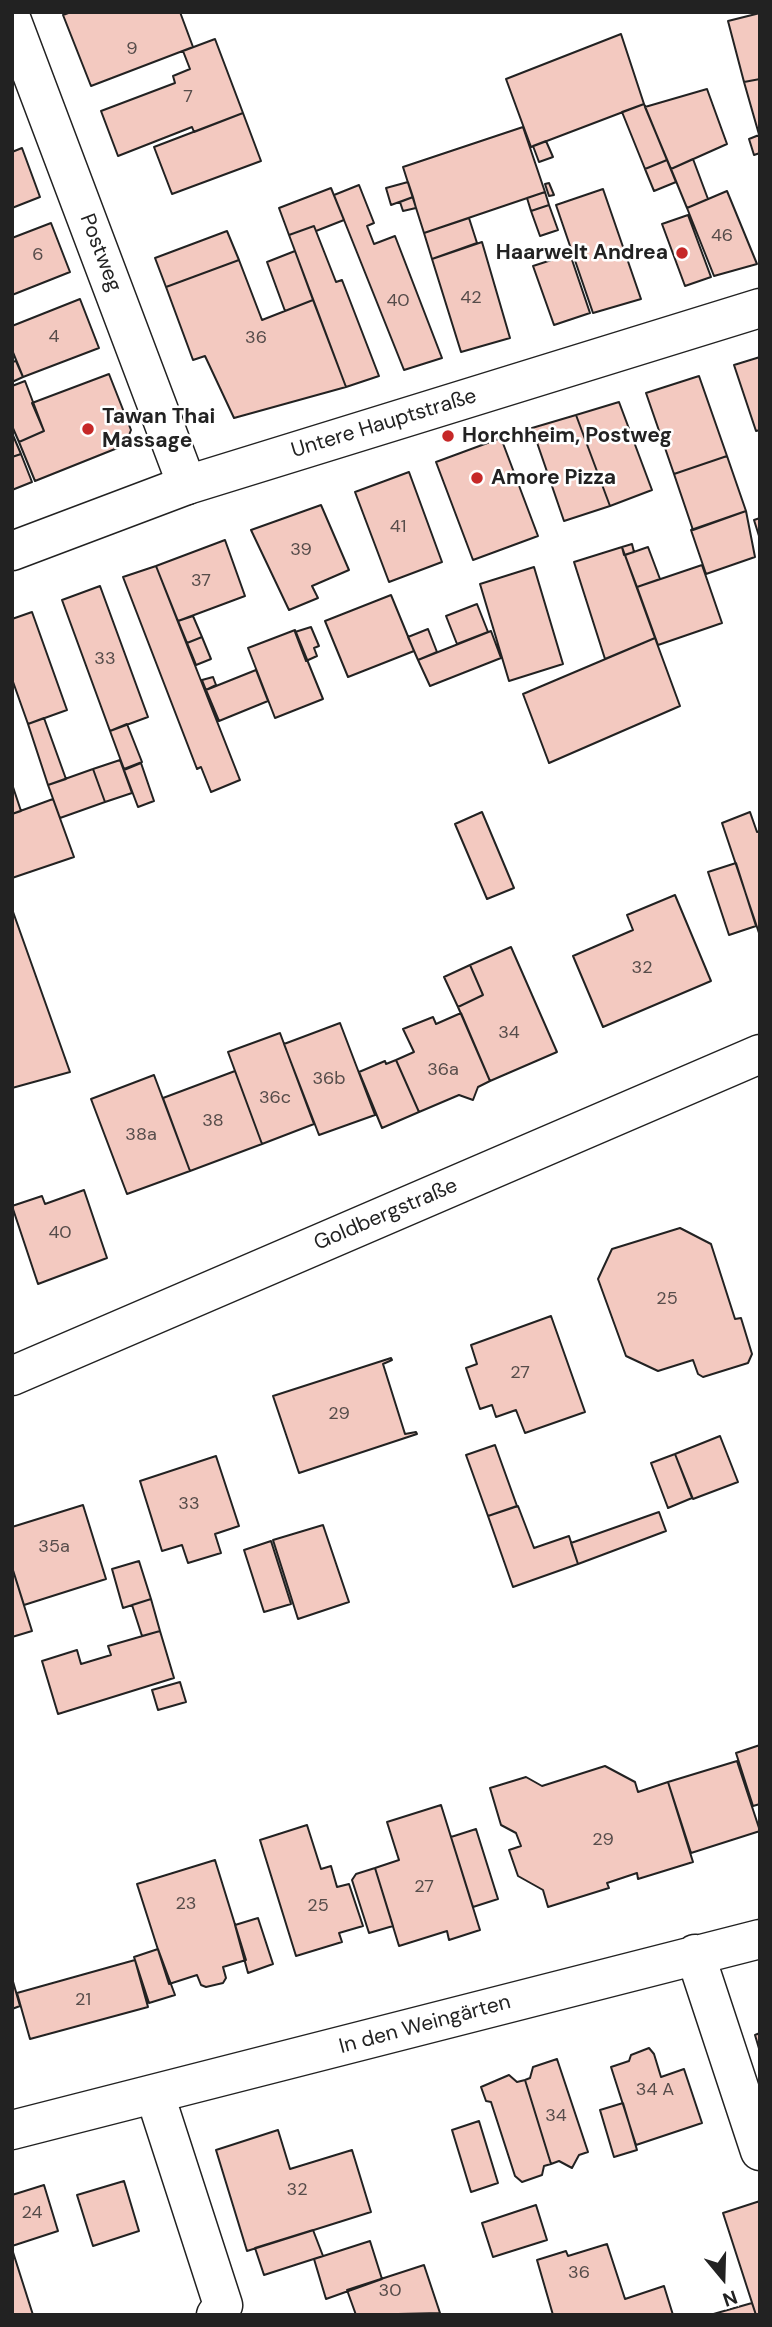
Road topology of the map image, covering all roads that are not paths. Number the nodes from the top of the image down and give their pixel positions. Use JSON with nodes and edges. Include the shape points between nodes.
{"nodes":[{"id":1,"x":12,"y":21,"type":"edge"},
{"id":2,"x":760,"y":308,"type":"edge"},
{"id":3,"x":187,"y":485,"type":"junction"},
{"id":4,"x":12,"y":551,"type":"edge"},
{"id":5,"x":760,"y":1054,"type":"edge"},
{"id":6,"x":12,"y":1376,"type":"edge"},
{"id":7,"x":760,"y":1939,"type":"edge"},
{"id":8,"x":695,"y":1954,"type":"junction"},
{"id":9,"x":155,"y":2095,"type":"junction"},
{"id":10,"x":12,"y":2130,"type":"edge"},
{"id":11,"x":760,"y":2151,"type":"edge"},
{"id":12,"x":216,"y":2315,"type":"edge"}],
"edges":[{"from":1,"to":3,"type":"street","name":"Postweg"},
{"from":2,"to":3,"type":"street","name":"Untere Hauptstraße"},
{"from":3,"to":4,"type":"street","name":"Untere Hauptstraße"},
{"from":5,"to":6,"type":"street","name":"Goldbergstraße"},
{"from":7,"to":8,"type":"street","name":"In den Weingärten"},
{"from":8,"to":9,"type":"street","name":"In den Weingärten"},
{"from":8,"to":11,"type":"street"},
{"from":9,"to":10,"type":"street","name":"In den Weingärten"},
{"from":9,"to":12,"type":"street","via":[[223,2305]]}]}
